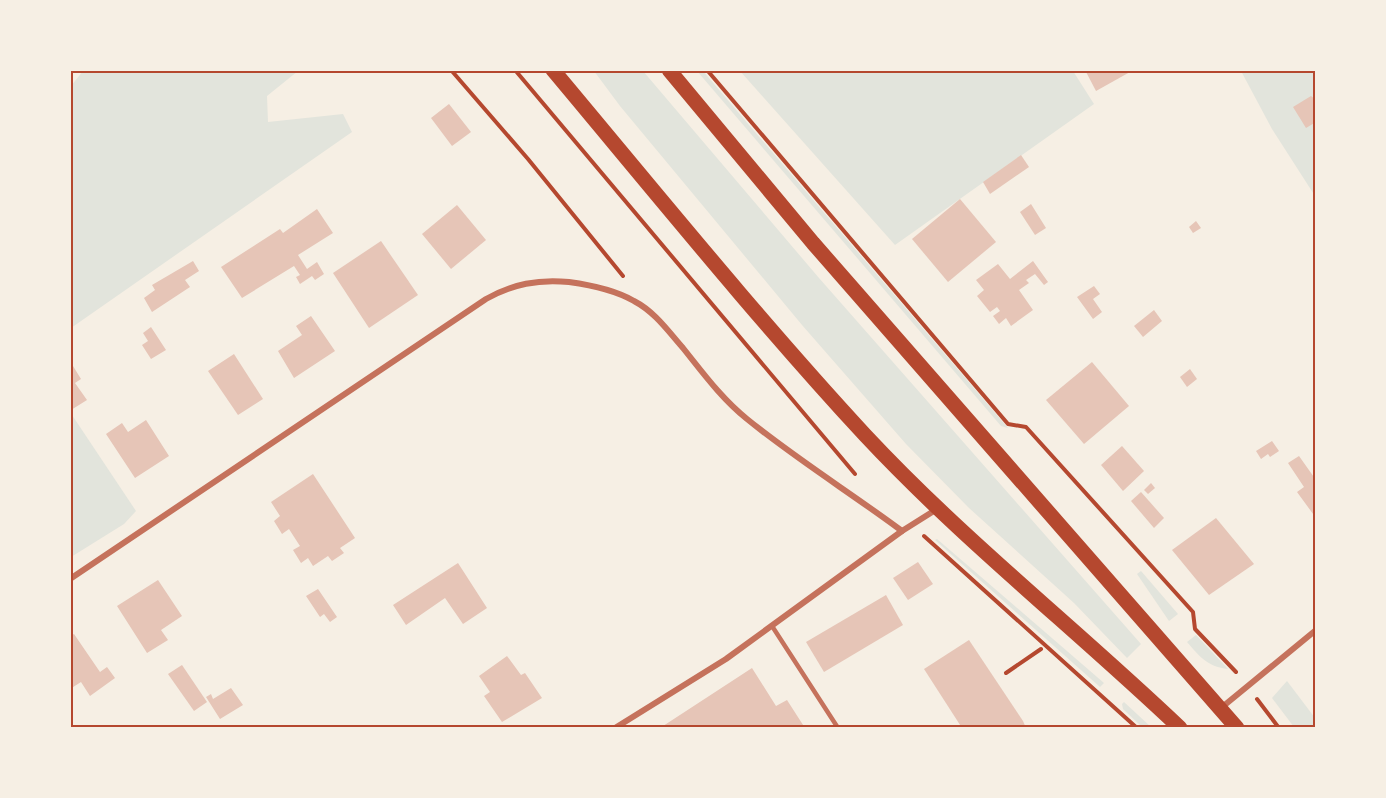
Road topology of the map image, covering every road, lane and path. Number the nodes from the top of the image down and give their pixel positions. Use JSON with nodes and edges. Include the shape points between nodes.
{"nodes":[{"id":1,"x":451,"y":70,"type":"edge"},
{"id":2,"x":515,"y":70,"type":"edge"},
{"id":3,"x":553,"y":70,"type":"edge"},
{"id":4,"x":669,"y":70,"type":"edge"},
{"id":5,"x":707,"y":70,"type":"edge"},
{"id":6,"x":625,"y":279,"type":"dead end"},
{"id":7,"x":862,"y":482,"type":"dead end"},
{"id":8,"x":938,"y":508,"type":"junction"},
{"id":9,"x":910,"y":526,"type":"junction"},
{"id":10,"x":902,"y":531,"type":"junction"},
{"id":11,"x":70,"y":579,"type":"edge"},
{"id":12,"x":772,"y":626,"type":"junction"},
{"id":13,"x":1316,"y":630,"type":"edge"},
{"id":14,"x":1041,"y":650,"type":"dead end"},
{"id":15,"x":1236,"y":672,"type":"dead end"},
{"id":16,"x":1006,"y":673,"type":"dead end"},
{"id":17,"x":1258,"y":701,"type":"dead end"},
{"id":18,"x":1220,"y":708,"type":"junction"},
{"id":19,"x":615,"y":728,"type":"edge"},
{"id":20,"x":838,"y":728,"type":"edge"},
{"id":21,"x":1137,"y":728,"type":"edge"},
{"id":22,"x":1180,"y":728,"type":"edge"},
{"id":23,"x":1237,"y":728,"type":"edge"},
{"id":24,"x":1279,"y":728,"type":"edge"}],
"edges":[{"from":1,"to":6,"type":"path"},
{"from":2,"to":7,"type":"path"},
{"from":3,"to":8,"type":"main road","via":[[765,322],[866,435]]},
{"from":4,"to":18,"type":"main road","via":[[813,243]]},
{"from":5,"to":15,"type":"path","via":[[1008,424],[1026,428],[1193,612],[1195,629]]},
{"from":8,"to":9,"type":"street"},
{"from":8,"to":22,"type":"main road"},
{"from":9,"to":10,"type":"street"},
{"from":9,"to":21,"type":"path"},
{"from":10,"to":11,"type":"street","via":[[747,419],[647,309],[601,288],[537,281],[486,299]]},
{"from":10,"to":12,"type":"street"},
{"from":12,"to":19,"type":"street"},
{"from":12,"to":20,"type":"lane"},
{"from":13,"to":18,"type":"street"},
{"from":14,"to":16,"type":"path"},
{"from":17,"to":24,"type":"path"},
{"from":18,"to":23,"type":"main road"}]}
